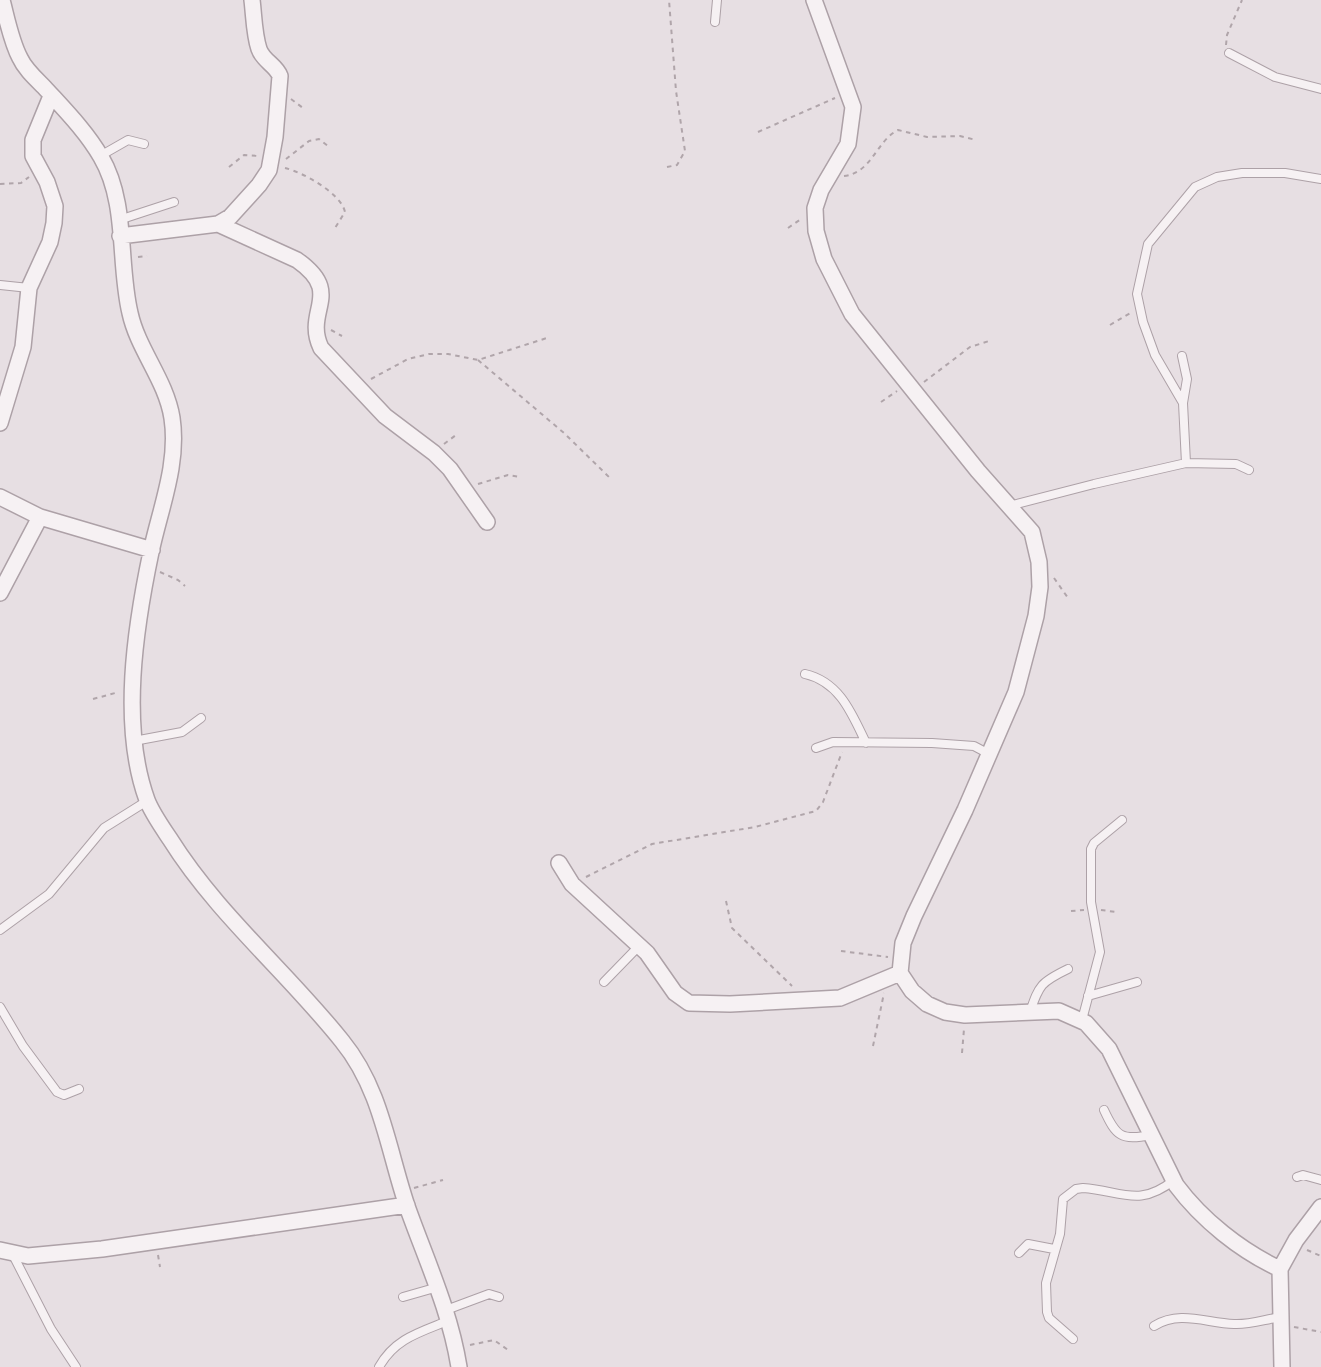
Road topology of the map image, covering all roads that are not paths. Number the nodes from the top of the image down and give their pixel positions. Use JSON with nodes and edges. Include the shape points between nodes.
{"nodes":[{"id":1,"x":2,"y":0,"type":"edge"},
{"id":2,"x":252,"y":0,"type":"edge"},
{"id":3,"x":717,"y":0,"type":"edge"},
{"id":4,"x":813,"y":0,"type":"edge"},
{"id":5,"x":715,"y":22,"type":"dead end"},
{"id":6,"x":1229,"y":52,"type":"road end"},
{"id":7,"x":1321,"y":89,"type":"edge"},
{"id":8,"x":51,"y":96,"type":"junction"},
{"id":9,"x":144,"y":144,"type":"dead end"},
{"id":10,"x":100,"y":156,"type":"junction"},
{"id":11,"x":1321,"y":179,"type":"edge"},
{"id":12,"x":174,"y":202,"type":"dead end"},
{"id":13,"x":119,"y":220,"type":"junction"},
{"id":14,"x":218,"y":224,"type":"junction"},
{"id":15,"x":120,"y":236,"type":"junction"},
{"id":16,"x":0,"y":285,"type":"edge"},
{"id":17,"x":29,"y":288,"type":"junction"},
{"id":18,"x":1182,"y":356,"type":"dead end"},
{"id":19,"x":1183,"y":403,"type":"junction"},
{"id":20,"x":0,"y":423,"type":"edge"},
{"id":21,"x":1186,"y":464,"type":"junction"},
{"id":22,"x":1249,"y":470,"type":"dead end"},
{"id":23,"x":0,"y":497,"type":"edge"},
{"id":24,"x":1009,"y":506,"type":"junction"},
{"id":25,"x":40,"y":517,"type":"junction"},
{"id":26,"x":487,"y":522,"type":"dead end"},
{"id":27,"x":152,"y":550,"type":"junction"},
{"id":28,"x":0,"y":592,"type":"edge"},
{"id":29,"x":805,"y":674,"type":"dead end"},
{"id":30,"x":201,"y":718,"type":"dead end"},
{"id":31,"x":134,"y":741,"type":"junction"},
{"id":32,"x":866,"y":743,"type":"junction"},
{"id":33,"x":816,"y":748,"type":"dead end"},
{"id":34,"x":991,"y":755,"type":"junction"},
{"id":35,"x":147,"y":801,"type":"junction"},
{"id":36,"x":1122,"y":820,"type":"dead end"},
{"id":37,"x":559,"y":863,"type":"dead end"},
{"id":38,"x":0,"y":930,"type":"edge"},
{"id":39,"x":640,"y":945,"type":"junction"},
{"id":40,"x":1068,"y":969,"type":"dead end"},
{"id":41,"x":896,"y":970,"type":"junction"},
{"id":42,"x":604,"y":982,"type":"dead end"},
{"id":43,"x":1137,"y":982,"type":"dead end"},
{"id":44,"x":1088,"y":996,"type":"junction"},
{"id":45,"x":0,"y":1007,"type":"edge"},
{"id":46,"x":1030,"y":1013,"type":"junction"},
{"id":47,"x":1082,"y":1020,"type":"junction"},
{"id":48,"x":79,"y":1089,"type":"dead end"},
{"id":49,"x":1104,"y":1110,"type":"dead end"},
{"id":50,"x":1151,"y":1135,"type":"junction"},
{"id":51,"x":1297,"y":1177,"type":"dead end"},
{"id":52,"x":1174,"y":1180,"type":"junction"},
{"id":53,"x":1321,"y":1180,"type":"edge"},
{"id":54,"x":405,"y":1198,"type":"junction"},
{"id":55,"x":1321,"y":1207,"type":"edge"},
{"id":56,"x":1054,"y":1249,"type":"junction"},
{"id":57,"x":7,"y":1252,"type":"edge"},
{"id":58,"x":1019,"y":1253,"type":"dead end"},
{"id":59,"x":1280,"y":1269,"type":"junction"},
{"id":60,"x":438,"y":1287,"type":"junction"},
{"id":61,"x":403,"y":1297,"type":"dead end"},
{"id":62,"x":499,"y":1297,"type":"dead end"},
{"id":63,"x":448,"y":1315,"type":"junction"},
{"id":64,"x":1283,"y":1320,"type":"junction"},
{"id":65,"x":1154,"y":1326,"type":"dead end"},
{"id":66,"x":1073,"y":1339,"type":"dead end"},
{"id":67,"x":76,"y":1367,"type":"edge"},
{"id":68,"x":379,"y":1367,"type":"edge"},
{"id":69,"x":459,"y":1367,"type":"edge"},
{"id":70,"x":1282,"y":1367,"type":"edge"}],
"edges":[{"from":1,"to":8,"type":"street","via":[[19,57]]},
{"from":2,"to":14,"type":"street","via":[[259,51],[280,76],[275,165],[230,217]]},
{"from":3,"to":5,"type":"lane"},
{"from":4,"to":24,"type":"street","via":[[853,107],[848,144],[821,190],[814,216],[824,259],[852,314]]},
{"from":6,"to":7,"type":"lane","via":[[1275,77]]},
{"from":8,"to":10,"type":"street"},
{"from":8,"to":17,"type":"street","via":[[33,140],[33,156],[55,206],[50,242]]},
{"from":9,"to":10,"type":"lane","via":[[128,140]]},
{"from":10,"to":13,"type":"street","via":[[114,189]]},
{"from":11,"to":19,"type":"lane","via":[[1285,173],[1217,177],[1195,187],[1148,244],[1139,278],[1140,308],[1155,355]]},
{"from":12,"to":13,"type":"lane"},
{"from":13,"to":15,"type":"street"},
{"from":14,"to":15,"type":"street"},
{"from":14,"to":26,"type":"street","via":[[309,268],[320,282],[322,296],[314,325],[321,348],[385,416],[434,453]]},
{"from":15,"to":27,"type":"street","via":[[129,313],[171,417],[172,454],[161,522]]},
{"from":16,"to":17,"type":"lane"},
{"from":17,"to":20,"type":"street","via":[[23,347]]},
{"from":18,"to":19,"type":"lane","via":[[1187,379]]},
{"from":19,"to":21,"type":"lane"},
{"from":21,"to":22,"type":"lane","via":[[1236,464]]},
{"from":21,"to":24,"type":"lane"},
{"from":23,"to":25,"type":"street"},
{"from":24,"to":34,"type":"street","via":[[1032,532],[1040,587],[1016,692]]},
{"from":25,"to":27,"type":"street"},
{"from":25,"to":28,"type":"street"},
{"from":27,"to":31,"type":"street","via":[[130,689]]},
{"from":29,"to":32,"type":"lane","via":[[836,689]]},
{"from":30,"to":31,"type":"lane","via":[[176,734]]},
{"from":31,"to":35,"type":"street"},
{"from":32,"to":33,"type":"lane","via":[[833,742]]},
{"from":32,"to":34,"type":"lane","via":[[960,744]]},
{"from":34,"to":41,"type":"street","via":[[914,916]]},
{"from":35,"to":38,"type":"lane","via":[[104,828],[49,894]]},
{"from":35,"to":54,"type":"street","via":[[210,894],[352,1054],[382,1113]]},
{"from":36,"to":44,"type":"lane","via":[[1092,849],[1091,902],[1100,952]]},
{"from":37,"to":39,"type":"street","via":[[572,884]]},
{"from":39,"to":41,"type":"street","via":[[675,993],[689,1003],[840,998]]},
{"from":39,"to":42,"type":"lane"},
{"from":40,"to":46,"type":"lane","via":[[1044,981]]},
{"from":41,"to":46,"type":"street","via":[[927,1004],[945,1012]]},
{"from":43,"to":44,"type":"lane"},
{"from":44,"to":47,"type":"lane"},
{"from":45,"to":48,"type":"lane","via":[[57,1092],[64,1095]]},
{"from":46,"to":47,"type":"street","via":[[1059,1011]]},
{"from":47,"to":50,"type":"street","via":[[1109,1049]]},
{"from":49,"to":50,"type":"lane","via":[[1121,1136]]},
{"from":50,"to":52,"type":"street"},
{"from":51,"to":53,"type":"lane"},
{"from":52,"to":56,"type":"lane","via":[[1145,1196],[1076,1189],[1063,1199],[1060,1234]]},
{"from":52,"to":59,"type":"street","via":[[1188,1202],[1206,1219]]},
{"from":54,"to":57,"type":"street","via":[[102,1249],[28,1256]]},
{"from":54,"to":60,"type":"street"},
{"from":55,"to":59,"type":"street"},
{"from":56,"to":58,"type":"lane","via":[[1028,1244]]},
{"from":56,"to":66,"type":"lane","via":[[1046,1283],[1047,1312]]},
{"from":57,"to":67,"type":"lane"},
{"from":59,"to":64,"type":"street"},
{"from":60,"to":61,"type":"lane"},
{"from":60,"to":63,"type":"street"},
{"from":62,"to":63,"type":"lane","via":[[489,1294]]},
{"from":63,"to":68,"type":"lane","via":[[408,1336]]},
{"from":63,"to":69,"type":"street"},
{"from":64,"to":65,"type":"lane","via":[[1236,1324],[1184,1317]]},
{"from":64,"to":70,"type":"street"}]}
